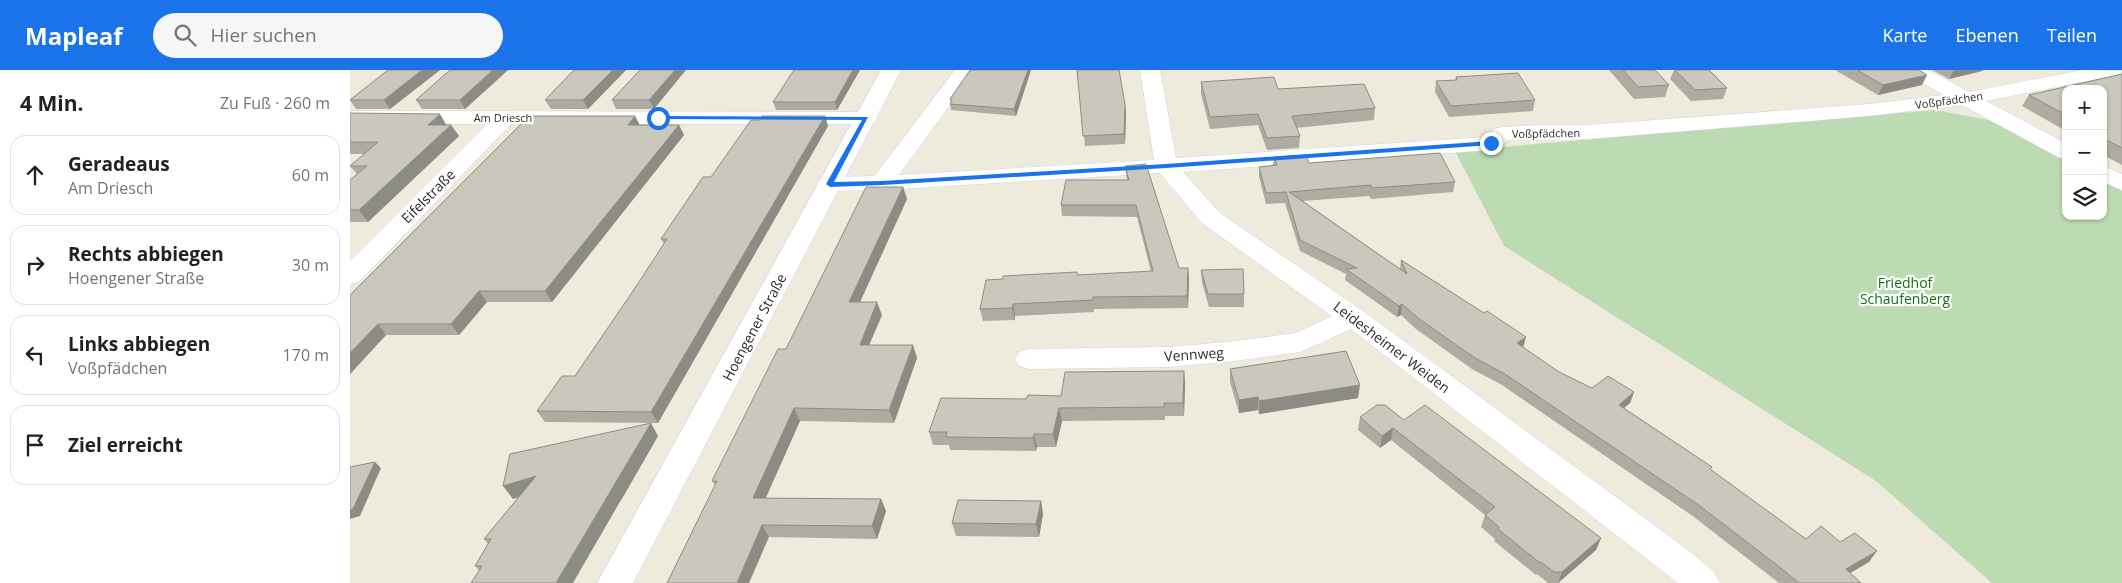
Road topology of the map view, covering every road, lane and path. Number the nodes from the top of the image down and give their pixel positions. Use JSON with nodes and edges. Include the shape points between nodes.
{"nodes":[{"id":1,"x":891,"y":70,"type":"edge"},
{"id":2,"x":965,"y":70,"type":"edge"},
{"id":3,"x":1150,"y":70,"type":"edge"},
{"id":4,"x":1913,"y":70,"type":"edge"},
{"id":5,"x":2113,"y":70,"type":"edge"},
{"id":6,"x":614,"y":98,"type":"edge"},
{"id":7,"x":1967,"y":98,"type":"junction"},
{"id":8,"x":418,"y":99,"type":"edge"},
{"id":9,"x":350,"y":117,"type":"edge"},
{"id":10,"x":396,"y":117,"type":"junction"},
{"id":11,"x":506,"y":117,"type":"junction"},
{"id":12,"x":594,"y":118,"type":"junction"},
{"id":13,"x":866,"y":118,"type":"junction"},
{"id":14,"x":2062,"y":150,"type":"edge"},
{"id":15,"x":1166,"y":166,"type":"junction"},
{"id":16,"x":2107,"y":175,"type":"edge"},
{"id":17,"x":882,"y":183,"type":"junction"},
{"id":18,"x":2122,"y":183,"type":"edge"},
{"id":19,"x":830,"y":184,"type":"junction"},
{"id":20,"x":350,"y":276,"type":"edge"},
{"id":21,"x":1353,"y":317,"type":"junction"},
{"id":22,"x":1029,"y":359,"type":"dead end"},
{"id":23,"x":614,"y":583,"type":"edge"},
{"id":24,"x":1702,"y":583,"type":"edge"}],
"edges":[{"from":1,"to":13,"type":"street","name":"Hoengener Straße"},
{"from":2,"to":17,"type":"street"},
{"from":3,"to":15,"type":"street"},
{"from":4,"to":7,"type":"street"},
{"from":5,"to":7,"type":"street","name":"Voßpfädchen"},
{"from":6,"to":12,"type":"street"},
{"from":7,"to":14,"type":"street"},
{"from":7,"to":15,"type":"street","name":"Voßpfädchen","via":[[1869,110],[1587,132],[1511,133],[1502,134],[1491,143]]},
{"from":8,"to":10,"type":"street"},
{"from":9,"to":10,"type":"street","name":"Am Driesch"},
{"from":10,"to":11,"type":"street","name":"Am Driesch"},
{"from":11,"to":12,"type":"street","name":"Am Driesch"},
{"from":11,"to":20,"type":"street","name":"Eifelstraße"},
{"from":12,"to":13,"type":"street","name":"Am Driesch"},
{"from":13,"to":19,"type":"street","name":"Hoengener Straße"},
{"from":15,"to":17,"type":"street","name":"Voßpfädchen"},
{"from":15,"to":21,"type":"street","name":"Leidesheimer Weiden","via":[[1211,218]]},
{"from":16,"to":18,"type":"street"},
{"from":17,"to":19,"type":"street","name":"Voßpfädchen"},
{"from":19,"to":23,"type":"street","name":"Hoengener Straße"},
{"from":21,"to":22,"type":"street","name":"Vennweg","via":[[1301,342],[1228,352],[1168,357]]},
{"from":21,"to":24,"type":"street","name":"Leidesheimer Weiden","via":[[1680,563]]}]}
